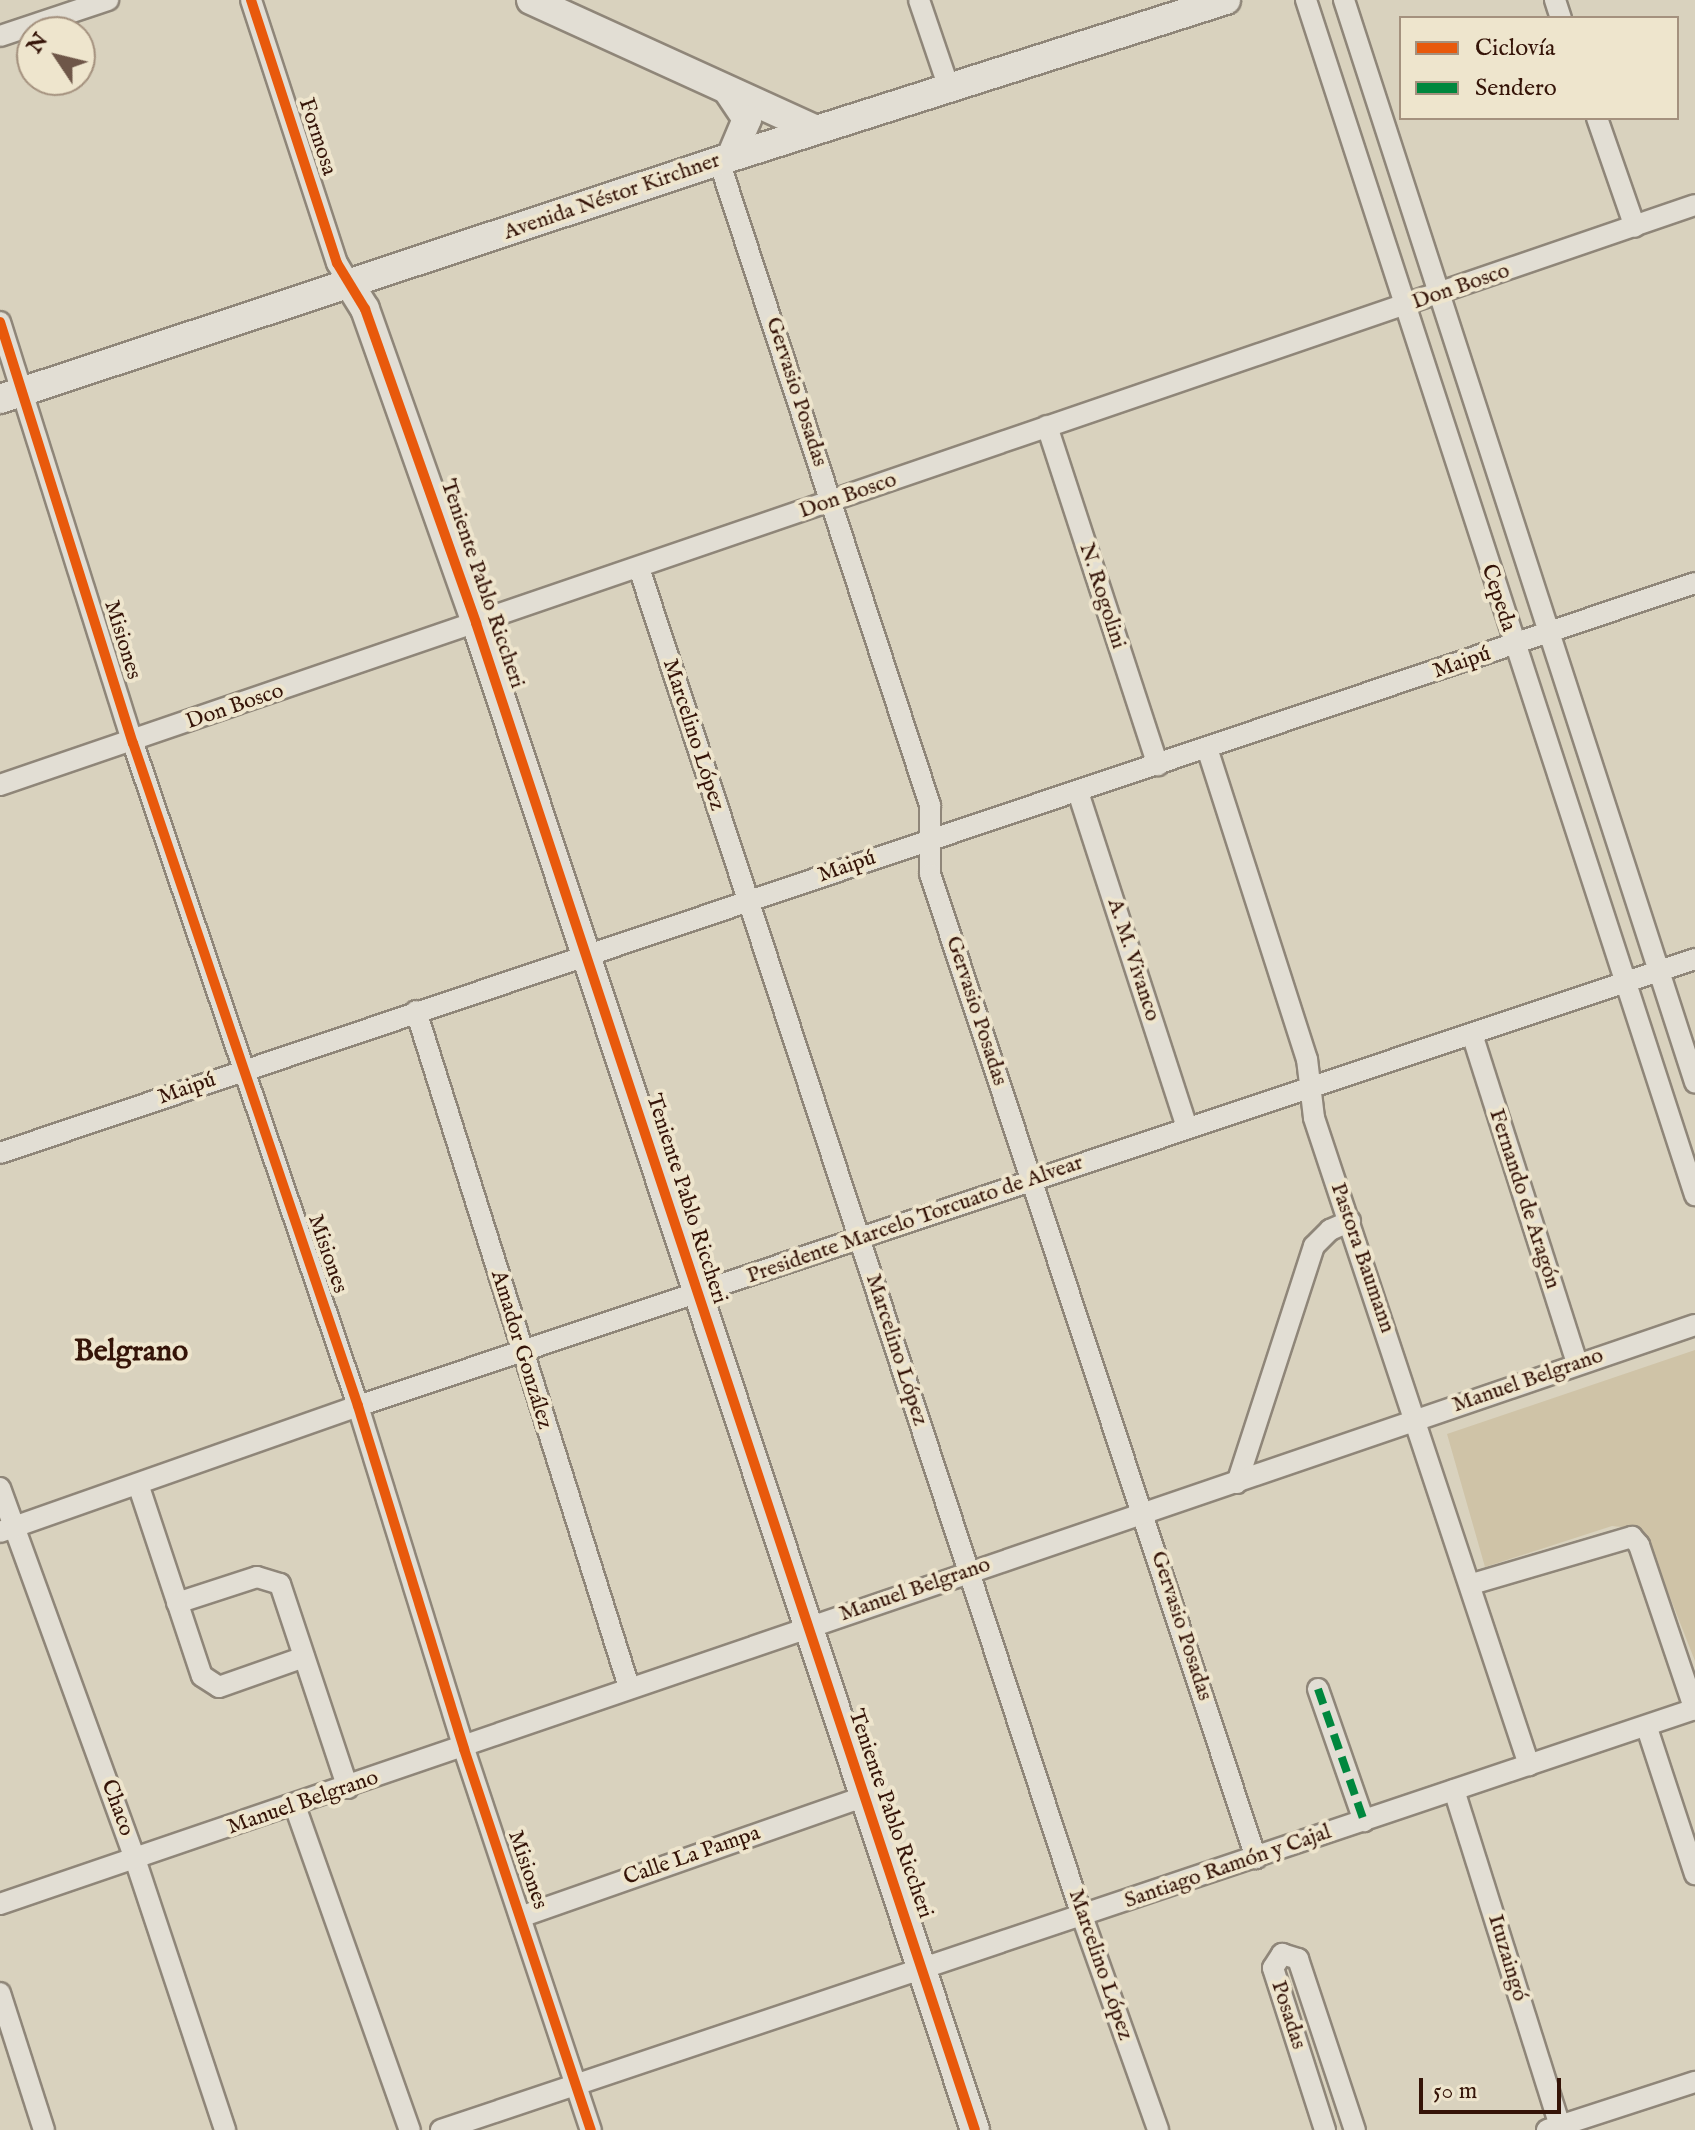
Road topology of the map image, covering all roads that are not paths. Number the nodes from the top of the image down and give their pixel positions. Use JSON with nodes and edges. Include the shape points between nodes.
{"nodes":[{"id":1,"x":108,"y":0,"type":"edge"},
{"id":2,"x":251,"y":0,"type":"edge"},
{"id":3,"x":531,"y":0,"type":"edge"},
{"id":4,"x":919,"y":0,"type":"edge"},
{"id":5,"x":1226,"y":0,"type":"edge"},
{"id":6,"x":1306,"y":0,"type":"edge"},
{"id":7,"x":1344,"y":0,"type":"edge"},
{"id":8,"x":0,"y":36,"type":"edge"},
{"id":9,"x":724,"y":87,"type":"junction"},
{"id":10,"x":949,"y":88,"type":"junction"},
{"id":11,"x":1598,"y":120,"type":"edge"},
{"id":12,"x":816,"y":130,"type":"junction"},
{"id":13,"x":725,"y":159,"type":"junction"},
{"id":14,"x":1695,"y":205,"type":"edge"},
{"id":15,"x":1635,"y":227,"type":"junction"},
{"id":16,"x":350,"y":285,"type":"junction"},
{"id":17,"x":1440,"y":295,"type":"junction"},
{"id":18,"x":1403,"y":307,"type":"junction"},
{"id":19,"x":0,"y":322,"type":"edge"},
{"id":20,"x":12,"y":395,"type":"edge"},
{"id":21,"x":1047,"y":426,"type":"junction"},
{"id":22,"x":831,"y":501,"type":"junction"},
{"id":23,"x":639,"y":568,"type":"junction"},
{"id":24,"x":1695,"y":583,"type":"edge"},
{"id":25,"x":476,"y":623,"type":"junction"},
{"id":26,"x":1551,"y":632,"type":"junction"},
{"id":27,"x":1514,"y":645,"type":"junction"},
{"id":28,"x":133,"y":743,"type":"junction"},
{"id":29,"x":1207,"y":748,"type":"junction"},
{"id":30,"x":1158,"y":765,"type":"junction"},
{"id":31,"x":0,"y":785,"type":"edge"},
{"id":32,"x":1078,"y":792,"type":"junction"},
{"id":33,"x":930,"y":839,"type":"junction"},
{"id":34,"x":746,"y":901,"type":"junction"},
{"id":35,"x":585,"y":954,"type":"junction"},
{"id":36,"x":1695,"y":959,"type":"edge"},
{"id":37,"x":1659,"y":971,"type":"junction"},
{"id":38,"x":1624,"y":984,"type":"junction"},
{"id":39,"x":416,"y":1011,"type":"junction"},
{"id":40,"x":1472,"y":1034,"type":"junction"},
{"id":41,"x":242,"y":1070,"type":"junction"},
{"id":42,"x":1695,"y":1082,"type":"edge"},
{"id":43,"x":1309,"y":1088,"type":"junction"},
{"id":44,"x":1187,"y":1128,"type":"junction"},
{"id":45,"x":0,"y":1153,"type":"edge"},
{"id":46,"x":1033,"y":1180,"type":"junction"},
{"id":47,"x":1695,"y":1195,"type":"edge"},
{"id":48,"x":1350,"y":1221,"type":"junction"},
{"id":49,"x":860,"y":1238,"type":"junction"},
{"id":50,"x":696,"y":1294,"type":"junction"},
{"id":51,"x":1695,"y":1325,"type":"edge"},
{"id":52,"x":521,"y":1353,"type":"junction"},
{"id":53,"x":1577,"y":1364,"type":"junction"},
{"id":54,"x":358,"y":1406,"type":"junction"},
{"id":55,"x":1417,"y":1418,"type":"junction"},
{"id":56,"x":1237,"y":1483,"type":"junction"},
{"id":57,"x":139,"y":1487,"type":"junction"},
{"id":58,"x":0,"y":1488,"type":"edge"},
{"id":59,"x":1144,"y":1513,"type":"junction"},
{"id":60,"x":6,"y":1530,"type":"edge"},
{"id":61,"x":968,"y":1571,"type":"junction"},
{"id":62,"x":1472,"y":1584,"type":"junction"},
{"id":63,"x":177,"y":1603,"type":"junction"},
{"id":64,"x":806,"y":1628,"type":"junction"},
{"id":65,"x":304,"y":1657,"type":"junction"},
{"id":66,"x":629,"y":1687,"type":"junction"},
{"id":67,"x":1318,"y":1689,"type":"dead end"},
{"id":68,"x":1695,"y":1710,"type":"edge"},
{"id":69,"x":1647,"y":1728,"type":"junction"},
{"id":70,"x":464,"y":1749,"type":"junction"},
{"id":71,"x":1529,"y":1765,"type":"junction"},
{"id":72,"x":348,"y":1788,"type":"junction"},
{"id":73,"x":1454,"y":1790,"type":"junction"},
{"id":74,"x":862,"y":1797,"type":"junction"},
{"id":75,"x":295,"y":1806,"type":"junction"},
{"id":76,"x":1364,"y":1821,"type":"junction"},
{"id":77,"x":1256,"y":1858,"type":"junction"},
{"id":78,"x":135,"y":1859,"type":"junction"},
{"id":79,"x":1695,"y":1874,"type":"edge"},
{"id":80,"x":0,"y":1904,"type":"edge"},
{"id":81,"x":523,"y":1916,"type":"junction"},
{"id":82,"x":1082,"y":1916,"type":"junction"},
{"id":83,"x":923,"y":1969,"type":"junction"},
{"id":84,"x":0,"y":1993,"type":"edge"},
{"id":85,"x":1695,"y":2082,"type":"edge"},
{"id":86,"x":576,"y":2087,"type":"junction"},
{"id":87,"x":1592,"y":2123,"type":"edge"},
{"id":88,"x":1554,"y":2128,"type":"edge"},
{"id":89,"x":44,"y":2130,"type":"edge"},
{"id":90,"x":225,"y":2130,"type":"edge"},
{"id":91,"x":410,"y":2130,"type":"edge"},
{"id":92,"x":441,"y":2130,"type":"edge"},
{"id":93,"x":591,"y":2130,"type":"edge"},
{"id":94,"x":975,"y":2130,"type":"edge"},
{"id":95,"x":1158,"y":2130,"type":"edge"},
{"id":96,"x":1325,"y":2130,"type":"edge"},
{"id":97,"x":1355,"y":2130,"type":"edge"}],
"edges":[{"from":1,"to":8,"type":"street"},
{"from":2,"to":16,"type":"street","name":"Formosa","via":[[337,263]]},
{"from":3,"to":9,"type":"street"},
{"from":4,"to":10,"type":"street"},
{"from":5,"to":10,"type":"street","name":"Avenida Néstor Kirchner"},
{"from":6,"to":18,"type":"street","name":"Cepeda"},
{"from":7,"to":17,"type":"street","name":"Cepeda"},
{"from":9,"to":12,"type":"street"},
{"from":9,"to":13,"type":"street","via":[[747,119]]},
{"from":10,"to":12,"type":"street","name":"Avenida Néstor Kirchner"},
{"from":11,"to":15,"type":"street"},
{"from":12,"to":13,"type":"street","name":"Avenida Néstor Kirchner"},
{"from":13,"to":16,"type":"street","name":"Avenida Néstor Kirchner"},
{"from":13,"to":22,"type":"street","name":"Gervasio Posadas"},
{"from":14,"to":15,"type":"street","name":"Don Bosco"},
{"from":15,"to":17,"type":"street","name":"Don Bosco"},
{"from":16,"to":20,"type":"street","name":"Avenida Néstor Kirchner"},
{"from":16,"to":25,"type":"street","name":"Teniente Pablo Riccheri","via":[[365,309]]},
{"from":17,"to":18,"type":"street","name":"Don Bosco"},
{"from":17,"to":26,"type":"street","name":"Cepeda"},
{"from":18,"to":21,"type":"street","name":"Don Bosco"},
{"from":18,"to":27,"type":"street","name":"Cepeda"},
{"from":19,"to":20,"type":"street","name":"Misiones"},
{"from":20,"to":28,"type":"street","name":"Misiones"},
{"from":21,"to":22,"type":"street","name":"Don Bosco"},
{"from":21,"to":30,"type":"street","name":"N. Rogolini"},
{"from":22,"to":23,"type":"street","name":"Don Bosco"},
{"from":22,"to":33,"type":"street","name":"Gervasio Posadas","via":[[930,805]]},
{"from":23,"to":25,"type":"street","name":"Don Bosco"},
{"from":23,"to":34,"type":"street","name":"Marcelino López"},
{"from":24,"to":26,"type":"street","name":"Maipú"},
{"from":25,"to":28,"type":"street","name":"Don Bosco"},
{"from":25,"to":35,"type":"street","name":"Teniente Pablo Riccheri"},
{"from":26,"to":27,"type":"street","name":"Maipú"},
{"from":26,"to":37,"type":"street","name":"Cepeda"},
{"from":27,"to":29,"type":"street","name":"Maipú"},
{"from":27,"to":38,"type":"street","name":"Cepeda"},
{"from":28,"to":31,"type":"street","name":"Don Bosco"},
{"from":28,"to":41,"type":"street","name":"Misiones"},
{"from":29,"to":30,"type":"street","name":"Maipú"},
{"from":29,"to":43,"type":"street","name":"Pastora Baumann","via":[[1307,1059]]},
{"from":30,"to":32,"type":"street","name":"Maipú"},
{"from":32,"to":33,"type":"street","name":"Maipú"},
{"from":32,"to":44,"type":"street","name":"A. M. Vivanco"},
{"from":33,"to":34,"type":"street","name":"Maipú"},
{"from":33,"to":46,"type":"street","name":"Gervasio Posadas","via":[[930,874]]},
{"from":34,"to":35,"type":"street","name":"Maipú"},
{"from":34,"to":49,"type":"street","name":"Marcelino López"},
{"from":35,"to":39,"type":"street","name":"Maipú"},
{"from":35,"to":50,"type":"street","name":"Teniente Pablo Riccheri"},
{"from":36,"to":37,"type":"street","name":"Presidente Marcelo Torcuato de Alvear"},
{"from":37,"to":38,"type":"street","name":"Presidente Marcelo Torcuato de Alvear"},
{"from":37,"to":42,"type":"street","name":"Cepeda"},
{"from":38,"to":40,"type":"street","name":"Presidente Marcelo Torcuato de Alvear"},
{"from":38,"to":47,"type":"street","name":"Cepeda"},
{"from":39,"to":41,"type":"street","name":"Maipú"},
{"from":39,"to":52,"type":"street","name":"Amador González"},
{"from":40,"to":43,"type":"street","name":"Presidente Marcelo Torcuato de Alvear"},
{"from":40,"to":53,"type":"street","name":"Fernando de Aragón"},
{"from":41,"to":45,"type":"street","name":"Maipú"},
{"from":41,"to":54,"type":"street","name":"Misiones"},
{"from":43,"to":44,"type":"street","name":"Presidente Marcelo Torcuato de Alvear"},
{"from":43,"to":48,"type":"street","name":"Pastora Baumann","via":[[1314,1118]]},
{"from":44,"to":46,"type":"street","name":"Presidente Marcelo Torcuato de Alvear"},
{"from":46,"to":49,"type":"street","name":"Presidente Marcelo Torcuato de Alvear"},
{"from":46,"to":59,"type":"street","name":"Gervasio Posadas"},
{"from":48,"to":55,"type":"street","name":"Pastora Baumann"},
{"from":48,"to":56,"type":"street","via":[[1330,1230],[1314,1246]]},
{"from":49,"to":50,"type":"street","name":"Presidente Marcelo Torcuato de Alvear"},
{"from":49,"to":61,"type":"street","name":"Marcelino López"},
{"from":50,"to":52,"type":"street","name":"Presidente Marcelo Torcuato de Alvear"},
{"from":50,"to":64,"type":"street","name":"Teniente Pablo Riccheri"},
{"from":51,"to":53,"type":"street","name":"Manuel Belgrano"},
{"from":52,"to":54,"type":"street","name":"Presidente Marcelo Torcuato de Alvear"},
{"from":52,"to":66,"type":"street","name":"Amador González"},
{"from":53,"to":55,"type":"street","name":"Manuel Belgrano"},
{"from":54,"to":57,"type":"street","name":"Presidente Marcelo Torcuato de Alvear"},
{"from":54,"to":70,"type":"street","name":"Misiones"},
{"from":55,"to":56,"type":"street","name":"Manuel Belgrano"},
{"from":55,"to":62,"type":"street","name":"Pastora Baumann"},
{"from":56,"to":59,"type":"street","name":"Manuel Belgrano"},
{"from":57,"to":60,"type":"street","name":"Presidente Marcelo Torcuato de Alvear"},
{"from":57,"to":63,"type":"street"},
{"from":58,"to":60,"type":"street","name":"Chaco"},
{"from":59,"to":61,"type":"street","name":"Manuel Belgrano"},
{"from":59,"to":77,"type":"street","name":"Gervasio Posadas"},
{"from":60,"to":78,"type":"street","name":"Chaco"},
{"from":61,"to":64,"type":"street","name":"Manuel Belgrano"},
{"from":61,"to":82,"type":"street","name":"Marcelino López"},
{"from":62,"to":68,"type":"street","via":[[1632,1537]]},
{"from":62,"to":71,"type":"street","name":"Pastora Baumann"},
{"from":63,"to":65,"type":"street","via":[[269,1577],[280,1584]]},
{"from":63,"to":65,"type":"street","via":[[202,1676],[219,1687]]},
{"from":64,"to":66,"type":"street","name":"Manuel Belgrano"},
{"from":64,"to":74,"type":"street","name":"Teniente Pablo Riccheri"},
{"from":65,"to":72,"type":"street"},
{"from":66,"to":70,"type":"street","name":"Manuel Belgrano"},
{"from":67,"to":76,"type":"street"},
{"from":68,"to":69,"type":"street","name":"Santiago Ramón y Cajal"},
{"from":69,"to":71,"type":"street","name":"Santiago Ramón y Cajal"},
{"from":69,"to":79,"type":"street"},
{"from":70,"to":72,"type":"street","name":"Manuel Belgrano"},
{"from":70,"to":81,"type":"street","name":"Misiones"},
{"from":71,"to":73,"type":"street","name":"Santiago Ramón y Cajal"},
{"from":72,"to":75,"type":"street","name":"Manuel Belgrano"},
{"from":73,"to":76,"type":"street","name":"Santiago Ramón y Cajal"},
{"from":73,"to":88,"type":"street","name":"Ituzaingó"},
{"from":74,"to":81,"type":"street","name":"Calle La Pampa"},
{"from":74,"to":83,"type":"street","name":"Teniente Pablo Riccheri"},
{"from":75,"to":78,"type":"street","name":"Manuel Belgrano"},
{"from":75,"to":91,"type":"street"},
{"from":76,"to":77,"type":"street","name":"Santiago Ramón y Cajal"},
{"from":77,"to":82,"type":"street","name":"Santiago Ramón y Cajal"},
{"from":78,"to":80,"type":"street","name":"Manuel Belgrano"},
{"from":78,"to":90,"type":"street","name":"Chaco"},
{"from":81,"to":86,"type":"street","name":"Misiones"},
{"from":82,"to":83,"type":"street","name":"Santiago Ramón y Cajal"},
{"from":82,"to":95,"type":"street","name":"Marcelino López"},
{"from":83,"to":86,"type":"street","name":"Santiago Ramón y Cajal"},
{"from":83,"to":94,"type":"street","name":"Teniente Pablo Riccheri"},
{"from":84,"to":89,"type":"street"},
{"from":85,"to":87,"type":"street"},
{"from":86,"to":92,"type":"street","name":"Santiago Ramón y Cajal"},
{"from":86,"to":93,"type":"street","name":"Misiones"},
{"from":87,"to":88,"type":"street"},
{"from":96,"to":97,"type":"street","name":"Posadas","via":[[1273,1968],[1282,1954],[1298,1959]]}]}
